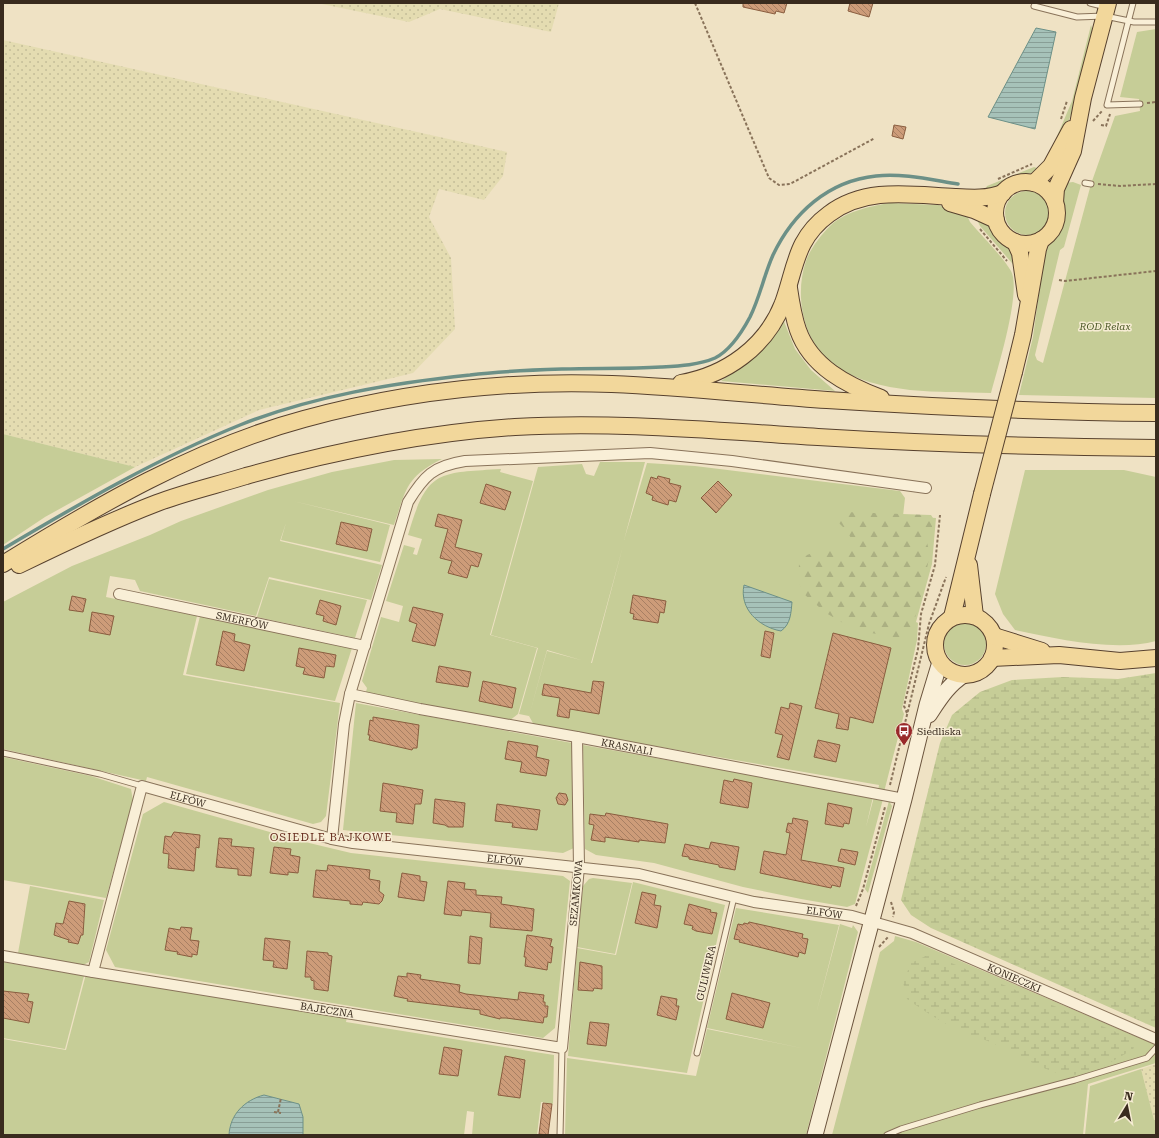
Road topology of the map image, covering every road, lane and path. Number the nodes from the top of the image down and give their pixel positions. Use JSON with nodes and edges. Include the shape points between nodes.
{"nodes":[{"id":1,"x":695,"y":3,"type":"edge"},
{"id":2,"x":1090,"y":3,"type":"edge"},
{"id":3,"x":1133,"y":3,"type":"edge"},
{"id":4,"x":1034,"y":6,"type":"dead end"},
{"id":5,"x":1106,"y":9,"type":"edge"},
{"id":6,"x":1128,"y":22,"type":"junction"},
{"id":7,"x":1156,"y":22,"type":"edge"},
{"id":8,"x":1076,"y":98,"type":"junction"},
{"id":9,"x":1140,"y":104,"type":"dead end"},
{"id":10,"x":1107,"y":105,"type":"junction"},
{"id":11,"x":1059,"y":123,"type":"dead end"},
{"id":12,"x":1090,"y":125,"type":"dead end"},
{"id":13,"x":875,"y":138,"type":"dead end"},
{"id":14,"x":1034,"y":183,"type":"junction"},
{"id":15,"x":1088,"y":184,"type":"dead end"},
{"id":16,"x":1156,"y":184,"type":"edge"},
{"id":17,"x":1003,"y":193,"type":"junction"},
{"id":18,"x":924,"y":195,"type":"junction"},
{"id":19,"x":1055,"y":202,"type":"junction"},
{"id":20,"x":996,"y":220,"type":"junction"},
{"id":21,"x":1041,"y":240,"type":"junction"},
{"id":22,"x":1015,"y":242,"type":"junction"},
{"id":23,"x":1156,"y":272,"type":"edge"},
{"id":24,"x":1059,"y":280,"type":"dead end"},
{"id":25,"x":789,"y":286,"type":"junction"},
{"id":26,"x":1027,"y":309,"type":"junction"},
{"id":27,"x":649,"y":386,"type":"junction"},
{"id":28,"x":892,"y":403,"type":"junction"},
{"id":29,"x":1156,"y":413,"type":"edge"},
{"id":30,"x":1128,"y":448,"type":"junction"},
{"id":31,"x":1156,"y":448,"type":"edge"},
{"id":32,"x":1156,"y":457,"type":"edge"},
{"id":33,"x":926,"y":488,"type":"dead end"},
{"id":34,"x":940,"y":515,"type":"dead end"},
{"id":35,"x":968,"y":549,"type":"junction"},
{"id":36,"x":3,"y":564,"type":"edge"},
{"id":37,"x":3,"y":573,"type":"edge"},
{"id":38,"x":948,"y":573,"type":"dead end"},
{"id":39,"x":120,"y":594,"type":"dead end"},
{"id":40,"x":975,"y":616,"type":"junction"},
{"id":41,"x":952,"y":617,"type":"junction"},
{"id":42,"x":994,"y":636,"type":"junction"},
{"id":43,"x":364,"y":646,"type":"junction"},
{"id":44,"x":1059,"y":655,"type":"junction"},
{"id":45,"x":992,"y":658,"type":"junction"},
{"id":46,"x":1156,"y":658,"type":"edge"},
{"id":47,"x":940,"y":662,"type":"junction"},
{"id":48,"x":964,"y":675,"type":"junction"},
{"id":49,"x":350,"y":694,"type":"junction"},
{"id":50,"x":922,"y":726,"type":"junction"},
{"id":51,"x":577,"y":737,"type":"junction"},
{"id":52,"x":3,"y":753,"type":"edge"},
{"id":53,"x":142,"y":786,"type":"junction"},
{"id":54,"x":904,"y":799,"type":"junction"},
{"id":55,"x":332,"y":839,"type":"junction"},
{"id":56,"x":579,"y":867,"type":"junction"},
{"id":57,"x":861,"y":895,"type":"dead end"},
{"id":58,"x":734,"y":896,"type":"junction"},
{"id":59,"x":891,"y":902,"type":"dead end"},
{"id":60,"x":853,"y":909,"type":"dead end"},
{"id":61,"x":892,"y":920,"type":"dead end"},
{"id":62,"x":871,"y":921,"type":"junction"},
{"id":63,"x":889,"y":934,"type":"dead end"},
{"id":64,"x":876,"y":951,"type":"dead end"},
{"id":65,"x":3,"y":956,"type":"edge"},
{"id":66,"x":93,"y":972,"type":"junction"},
{"id":67,"x":1156,"y":1040,"type":"edge"},
{"id":68,"x":562,"y":1048,"type":"junction"},
{"id":69,"x":1156,"y":1048,"type":"edge"},
{"id":70,"x":697,"y":1053,"type":"dead end"},
{"id":71,"x":281,"y":1098,"type":"dead end"},
{"id":72,"x":274,"y":1112,"type":"dead end"},
{"id":73,"x":278,"y":1112,"type":"junction"},
{"id":74,"x":281,"y":1113,"type":"dead end"},
{"id":75,"x":560,"y":1135,"type":"edge"},
{"id":76,"x":815,"y":1135,"type":"edge"},
{"id":77,"x":887,"y":1135,"type":"edge"}],
"edges":[{"from":1,"to":13,"type":"path","via":[[769,178],[779,185],[790,184]]},
{"from":2,"to":5,"type":"lane"},
{"from":3,"to":6,"type":"lane"},
{"from":4,"to":5,"type":"lane","via":[[1072,17]]},
{"from":5,"to":6,"type":"lane"},
{"from":5,"to":8,"type":"main road"},
{"from":6,"to":7,"type":"lane"},
{"from":6,"to":10,"type":"lane"},
{"from":8,"to":11,"type":"path"},
{"from":8,"to":14,"type":"main road","via":[[1059,154],[1046,173]]},
{"from":8,"to":19,"type":"main road","via":[[1073,151],[1056,189]]},
{"from":9,"to":10,"type":"lane"},
{"from":10,"to":12,"type":"path"},
{"from":14,"to":17,"type":"main road","via":[[1017,184]]},
{"from":14,"to":19,"type":"main road","via":[[1046,190]]},
{"from":15,"to":16,"type":"path"},
{"from":17,"to":18,"type":"main road","via":[[976,198]]},
{"from":17,"to":20,"type":"main road","via":[[996,206]]},
{"from":18,"to":20,"type":"main road","via":[[974,210]]},
{"from":18,"to":25,"type":"main road","via":[[873,195],[840,206],[819,222],[802,244]]},
{"from":19,"to":21,"type":"main road","via":[[1056,219],[1048,234]]},
{"from":20,"to":22,"type":"main road","via":[[1003,233]]},
{"from":21,"to":22,"type":"main road","via":[[1028,244]]},
{"from":21,"to":26,"type":"main road"},
{"from":22,"to":26,"type":"main road","via":[[1024,273]]},
{"from":23,"to":24,"type":"path"},
{"from":25,"to":27,"type":"main road","via":[[773,321],[752,349],[738,361],[703,379]]},
{"from":25,"to":28,"type":"main road","via":[[798,332],[821,365],[838,379]]},
{"from":26,"to":35,"type":"main road","bridge":true,"via":[[1014,372]]},
{"from":27,"to":28,"type":"main road"},
{"from":27,"to":36,"type":"main road","via":[[529,385],[435,392],[303,419],[247,437],[164,473],[56,531]]},
{"from":28,"to":29,"type":"main road"},
{"from":30,"to":31,"type":"main road"},
{"from":30,"to":32,"type":"main road"},
{"from":30,"to":37,"type":"main road","via":[[929,443],[608,425],[515,427],[432,435],[312,458],[160,502],[93,530]]},
{"from":33,"to":43,"type":"street","via":[[732,461],[650,453],[465,461],[448,464],[434,470],[421,482],[408,502]]},
{"from":34,"to":38,"type":"path","via":[[935,566],[921,614],[918,649],[904,706],[908,713],[928,624]]},
{"from":35,"to":40,"type":"main road"},
{"from":35,"to":41,"type":"main road"},
{"from":39,"to":43,"type":"street","name":"SMERFÓW"},
{"from":40,"to":41,"type":"main road","via":[[965,614]]},
{"from":40,"to":42,"type":"main road","via":[[984,621]]},
{"from":41,"to":47,"type":"main road","via":[[936,634],[935,653]]},
{"from":42,"to":44,"type":"main road"},
{"from":42,"to":45,"type":"main road"},
{"from":43,"to":49,"type":"street"},
{"from":44,"to":45,"type":"main road"},
{"from":44,"to":46,"type":"main road","via":[[1120,661]]},
{"from":45,"to":48,"type":"main road","via":[[982,670]]},
{"from":47,"to":48,"type":"main road","via":[[948,670]]},
{"from":47,"to":50,"type":"street"},
{"from":48,"to":50,"type":"street","via":[[940,698]]},
{"from":49,"to":51,"type":"street","name":"KRASNALI"},
{"from":49,"to":55,"type":"street","via":[[344,724]]},
{"from":50,"to":54,"type":"street"},
{"from":51,"to":54,"type":"street","name":"KRASNALI"},
{"from":51,"to":56,"type":"street","name":"SEZAMKOWA"},
{"from":52,"to":53,"type":"lane"},
{"from":53,"to":55,"type":"street","name":"ELFÓW"},
{"from":53,"to":66,"type":"street"},
{"from":54,"to":62,"type":"street"},
{"from":55,"to":56,"type":"street","name":"ELFÓW"},
{"from":56,"to":58,"type":"street","name":"ELFÓW","via":[[639,874]]},
{"from":56,"to":68,"type":"street","name":"SEZAMKOWA"},
{"from":57,"to":60,"type":"path"},
{"from":58,"to":62,"type":"street","name":"ELFÓW"},
{"from":58,"to":70,"type":"lane","name":"GULIWERA"},
{"from":59,"to":61,"type":"path","via":[[894,912]]},
{"from":62,"to":67,"type":"street","name":"KONIECZKI","via":[[912,933]]},
{"from":62,"to":76,"type":"street"},
{"from":63,"to":64,"type":"path"},
{"from":65,"to":66,"type":"street","name":"BAJECZNA"},
{"from":66,"to":68,"type":"street","name":"BAJECZNA"},
{"from":68,"to":75,"type":"lane"},
{"from":69,"to":77,"type":"lane","via":[[1147,1058],[967,1109]]},
{"from":71,"to":73,"type":"path"},
{"from":72,"to":73,"type":"path"},
{"from":73,"to":74,"type":"path"}]}
